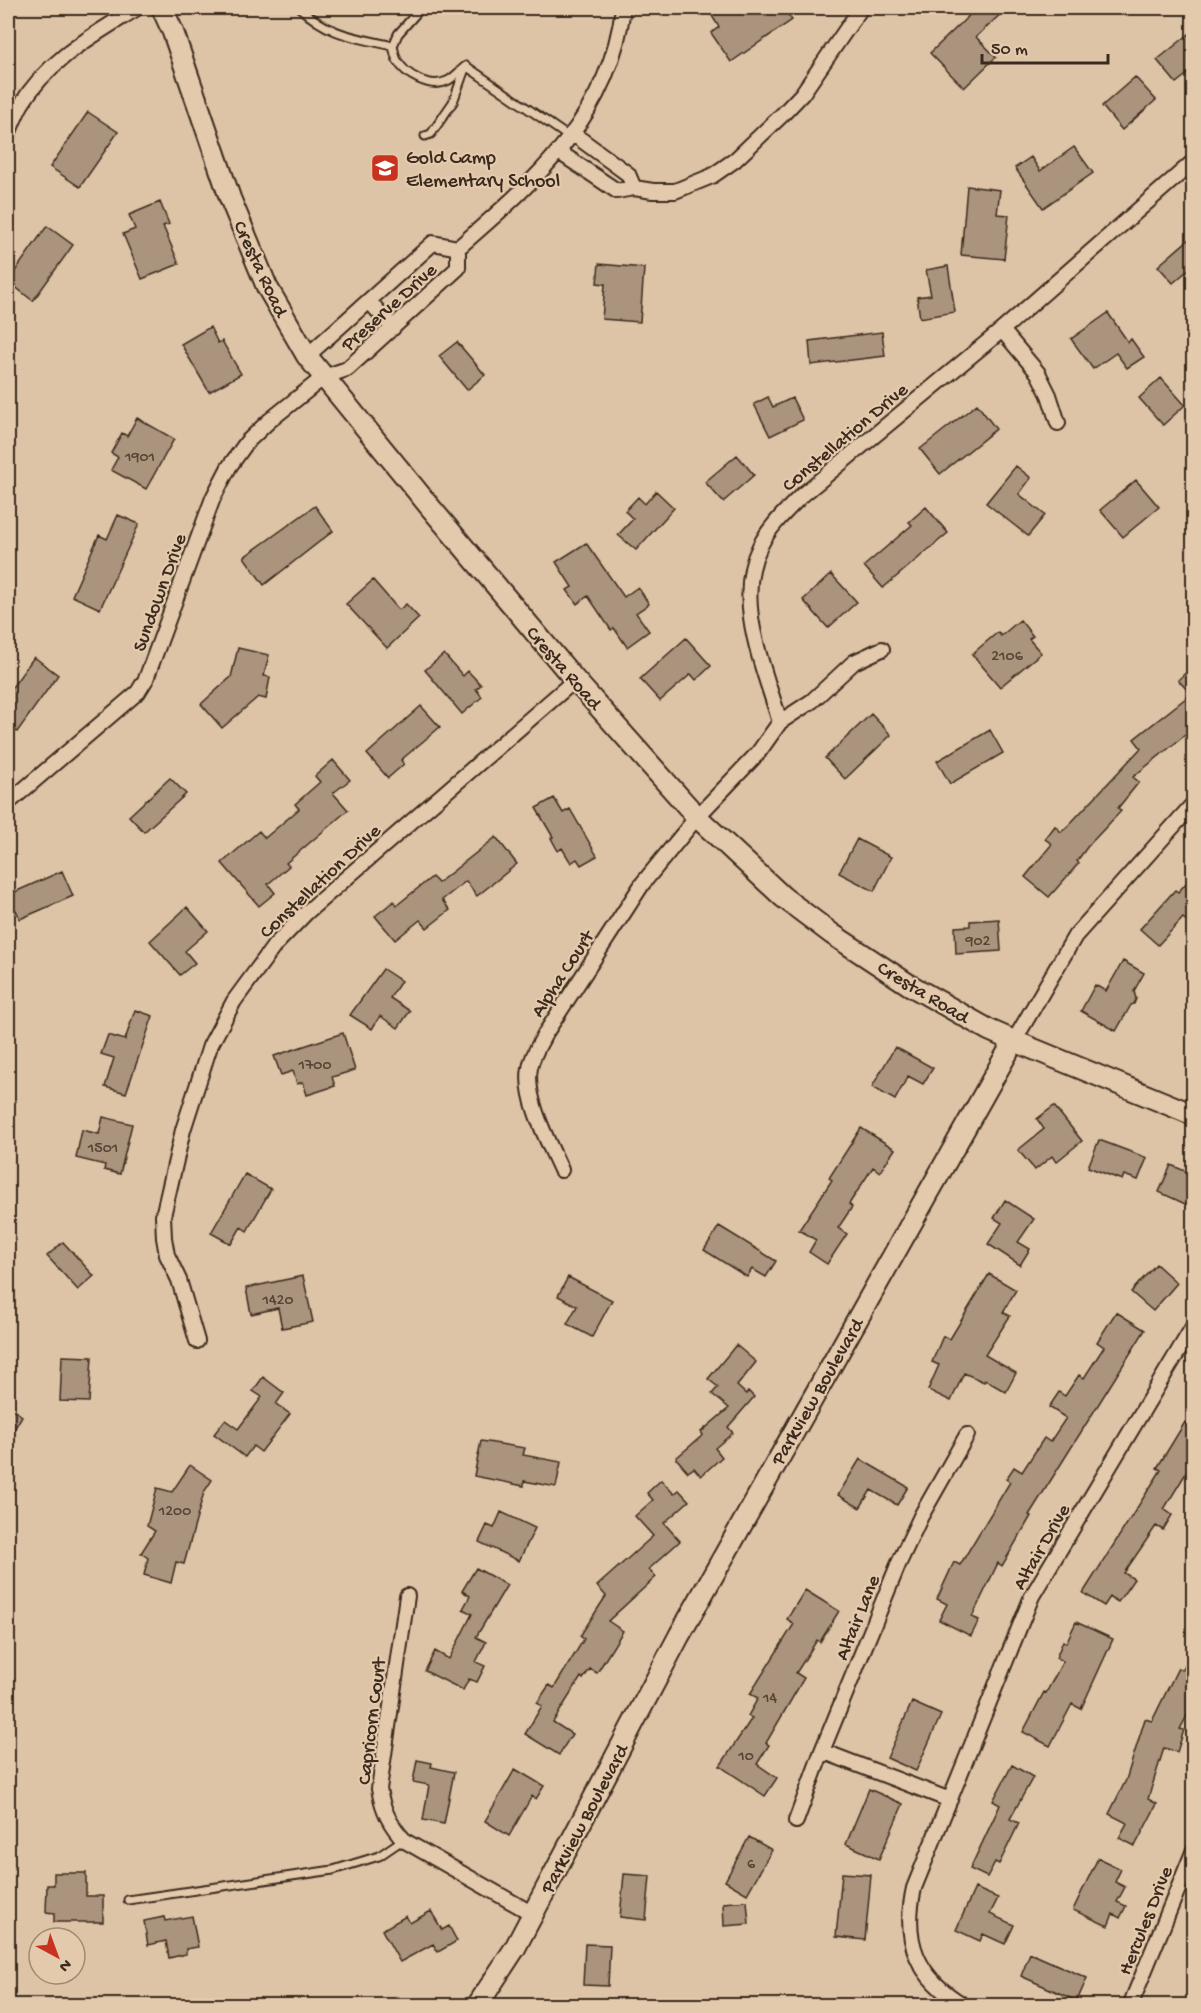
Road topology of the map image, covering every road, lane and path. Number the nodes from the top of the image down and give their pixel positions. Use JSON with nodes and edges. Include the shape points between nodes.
{"nodes":[{"id":1,"x":137,"y":8,"type":"edge"},
{"id":2,"x":162,"y":8,"type":"edge"},
{"id":3,"x":300,"y":8,"type":"edge"},
{"id":4,"x":420,"y":8,"type":"edge"},
{"id":5,"x":623,"y":8,"type":"edge"},
{"id":6,"x":861,"y":8,"type":"edge"},
{"id":7,"x":393,"y":46,"type":"junction"},
{"id":8,"x":466,"y":66,"type":"junction"},
{"id":9,"x":8,"y":134,"type":"edge"},
{"id":10,"x":570,"y":135,"type":"junction"},
{"id":11,"x":426,"y":136,"type":"dead end"},
{"id":12,"x":559,"y":152,"type":"junction"},
{"id":13,"x":1194,"y":161,"type":"edge"},
{"id":14,"x":634,"y":188,"type":"junction"},
{"id":15,"x":458,"y":248,"type":"junction"},
{"id":16,"x":369,"y":301,"type":"junction"},
{"id":17,"x":393,"y":328,"type":"junction"},
{"id":18,"x":1002,"y":330,"type":"junction"},
{"id":19,"x":307,"y":356,"type":"junction"},
{"id":20,"x":324,"y":377,"type":"junction"},
{"id":21,"x":1058,"y":423,"type":"dead end"},
{"id":22,"x":882,"y":649,"type":"dead end"},
{"id":23,"x":575,"y":680,"type":"junction"},
{"id":24,"x":780,"y":722,"type":"junction"},
{"id":25,"x":8,"y":803,"type":"edge"},
{"id":26,"x":1194,"y":803,"type":"edge"},
{"id":27,"x":697,"y":817,"type":"junction"},
{"id":28,"x":1014,"y":1041,"type":"junction"},
{"id":29,"x":1194,"y":1114,"type":"edge"},
{"id":30,"x":561,"y":1170,"type":"dead end"},
{"id":31,"x":1194,"y":1325,"type":"edge"},
{"id":32,"x":197,"y":1341,"type":"dead end"},
{"id":33,"x":967,"y":1435,"type":"dead end"},
{"id":34,"x":407,"y":1596,"type":"dead end"},
{"id":35,"x":822,"y":1751,"type":"junction"},
{"id":36,"x":950,"y":1800,"type":"junction"},
{"id":37,"x":796,"y":1821,"type":"dead end"},
{"id":38,"x":404,"y":1839,"type":"junction"},
{"id":39,"x":1194,"y":1850,"type":"edge"},
{"id":40,"x":128,"y":1900,"type":"dead end"},
{"id":41,"x":532,"y":1914,"type":"junction"},
{"id":42,"x":477,"y":2006,"type":"edge"},
{"id":43,"x":965,"y":2006,"type":"edge"},
{"id":44,"x":1130,"y":2006,"type":"edge"}],
"edges":[{"from":1,"to":9,"type":"street","via":[[59,59],[21,104]]},
{"from":2,"to":19,"type":"main road","name":"Cresta Road","via":[[230,198],[267,287]]},
{"from":3,"to":7,"type":"lane","via":[[330,29]]},
{"from":4,"to":7,"type":"lane"},
{"from":5,"to":10,"type":"street","via":[[609,65],[590,107]]},
{"from":6,"to":14,"type":"street","via":[[802,94],[735,160],[712,176],[675,191]]},
{"from":7,"to":8,"type":"lane","via":[[407,72],[424,81],[447,81]]},
{"from":8,"to":10,"type":"lane"},
{"from":8,"to":11,"type":"lane","via":[[453,102]]},
{"from":10,"to":12,"type":"street"},
{"from":10,"to":14,"type":"street","via":[[628,174]]},
{"from":12,"to":14,"type":"street","via":[[617,191]]},
{"from":12,"to":15,"type":"street","via":[[523,191]]},
{"from":13,"to":18,"type":"street","name":"Constellation Drive"},
{"from":15,"to":16,"type":"street","name":"Preserve Drive","via":[[433,243]]},
{"from":15,"to":17,"type":"street","name":"Preserve Drive","via":[[458,268]]},
{"from":16,"to":17,"type":"street"},
{"from":16,"to":19,"type":"street","name":"Preserve Drive"},
{"from":17,"to":20,"type":"street","name":"Preserve Drive","via":[[347,369]]},
{"from":18,"to":21,"type":"street","via":[[1038,373]]},
{"from":18,"to":24,"type":"street","name":"Constellation Drive","via":[[801,496],[781,515],[760,546],[749,587],[749,607]]},
{"from":19,"to":20,"type":"main road","name":"Cresta Road"},
{"from":20,"to":23,"type":"main road","name":"Cresta Road"},
{"from":20,"to":25,"type":"street","name":"Sundown Drive","via":[[268,421],[229,467],[213,498],[146,680],[138,692]]},
{"from":22,"to":24,"type":"street","via":[[854,662],[812,701]]},
{"from":23,"to":27,"type":"main road","name":"Cresta Road"},
{"from":23,"to":32,"type":"street","name":"Constellation Drive","via":[[307,912],[272,949],[234,1000],[210,1046],[186,1119],[163,1216],[167,1255],[179,1280]]},
{"from":24,"to":27,"type":"street","via":[[758,753]]},
{"from":26,"to":28,"type":"street","name":"Parkview Boulevard","via":[[1075,936]]},
{"from":27,"to":28,"type":"main road","name":"Cresta Road","via":[[783,897],[832,934],[908,984]]},
{"from":27,"to":30,"type":"street","name":"Alpha Court","via":[[622,914],[535,1053],[529,1076],[533,1101]]},
{"from":28,"to":29,"type":"main road","name":"Cresta Road"},
{"from":28,"to":41,"type":"main road","name":"Parkview Boulevard","via":[[685,1626]]},
{"from":31,"to":36,"type":"street","name":"Altair Drive","via":[[1032,1596]]},
{"from":33,"to":35,"type":"street","name":"Altair Lane","via":[[898,1565]]},
{"from":34,"to":38,"type":"street","name":"Capricorn Court","via":[[379,1790],[382,1808]]},
{"from":35,"to":36,"type":"street"},
{"from":35,"to":37,"type":"street","name":"Altair Lane"},
{"from":36,"to":43,"type":"street","name":"Altair Drive","via":[[914,1888],[909,1910],[910,1938],[929,1978]]},
{"from":38,"to":40,"type":"lane","via":[[379,1856],[333,1870]]},
{"from":38,"to":41,"type":"street","name":"Capricorn Court"},
{"from":39,"to":44,"type":"street","name":"Hercules Drive"},
{"from":41,"to":42,"type":"main road","name":"Parkview Boulevard"}]}
